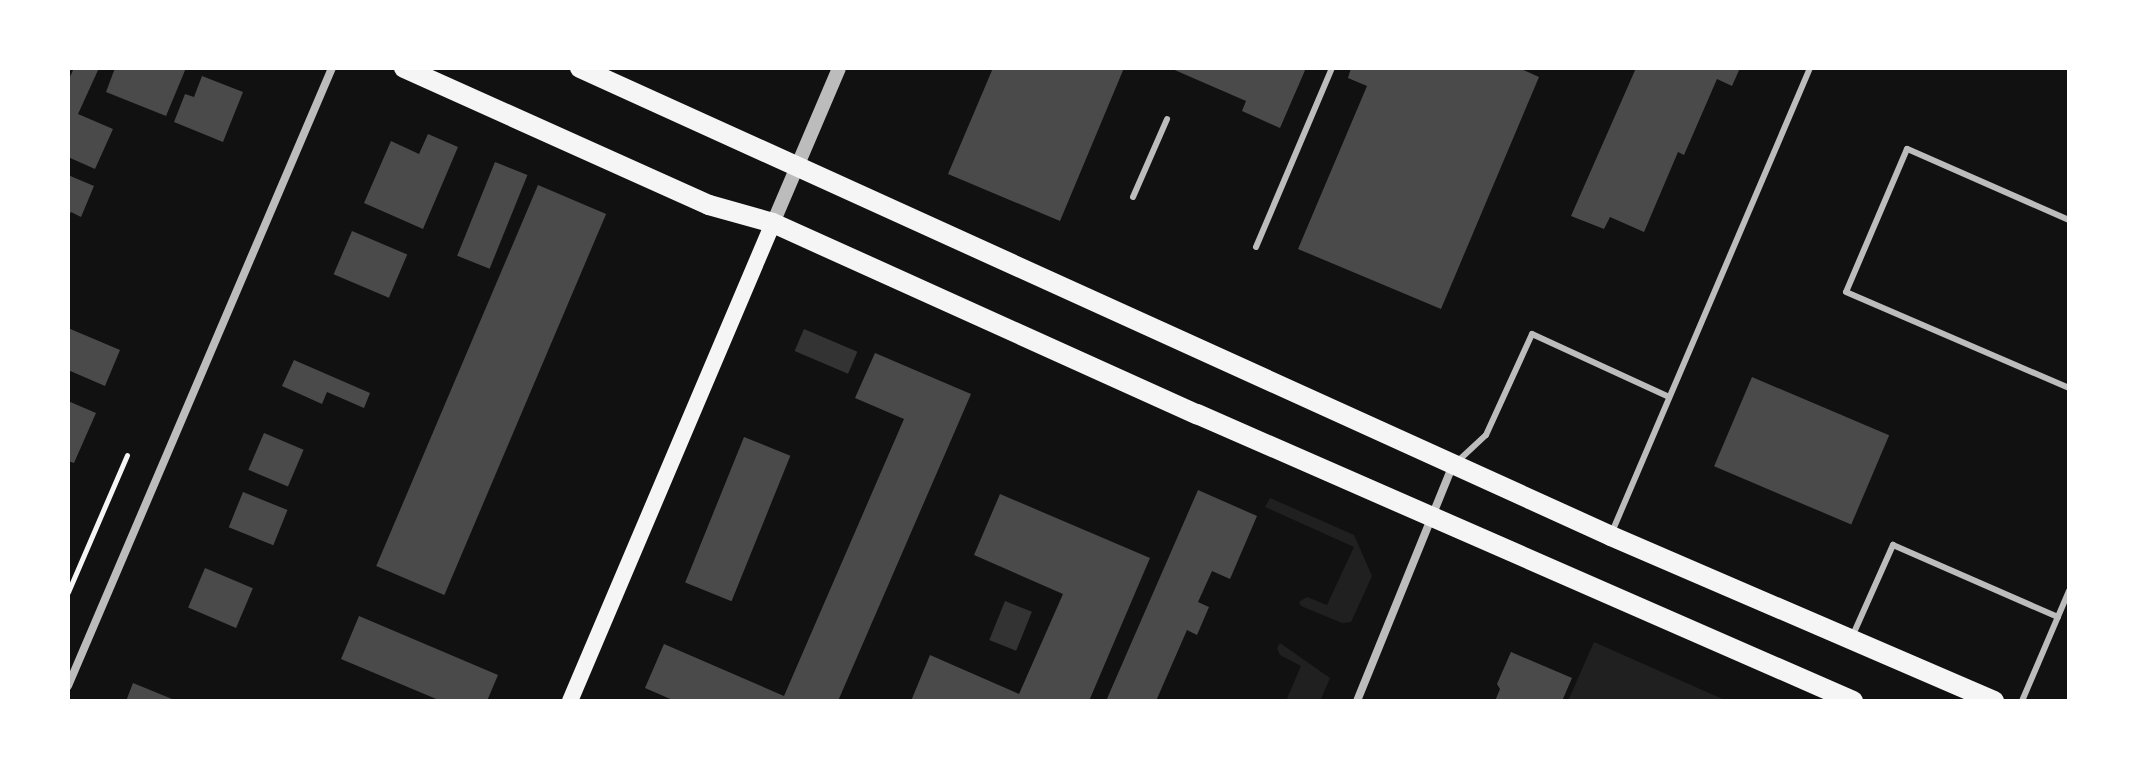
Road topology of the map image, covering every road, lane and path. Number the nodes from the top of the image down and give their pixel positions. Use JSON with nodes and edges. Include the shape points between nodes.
{"nodes":[{"id":1,"x":332,"y":68,"type":"edge"},
{"id":2,"x":404,"y":68,"type":"edge"},
{"id":3,"x":580,"y":68,"type":"edge"},
{"id":4,"x":839,"y":68,"type":"edge"},
{"id":5,"x":1332,"y":68,"type":"edge"},
{"id":6,"x":1810,"y":68,"type":"edge"},
{"id":7,"x":1167,"y":119,"type":"dead end"},
{"id":8,"x":798,"y":165,"type":"junction"},
{"id":9,"x":1133,"y":197,"type":"dead end"},
{"id":10,"x":2069,"y":220,"type":"edge"},
{"id":11,"x":773,"y":223,"type":"junction"},
{"id":12,"x":1256,"y":247,"type":"dead end"},
{"id":13,"x":2069,"y":388,"type":"edge"},
{"id":14,"x":1669,"y":397,"type":"junction"},
{"id":15,"x":127,"y":455,"type":"dead end"},
{"id":16,"x":1453,"y":465,"type":"junction"},
{"id":17,"x":1432,"y":516,"type":"junction"},
{"id":18,"x":1611,"y":536,"type":"junction"},
{"id":19,"x":2069,"y":591,"type":"edge"},
{"id":20,"x":68,"y":592,"type":"edge"},
{"id":21,"x":2058,"y":617,"type":"junction"},
{"id":22,"x":1852,"y":639,"type":"junction"},
{"id":23,"x":68,"y":686,"type":"edge"},
{"id":24,"x":570,"y":701,"type":"edge"},
{"id":25,"x":1357,"y":701,"type":"edge"},
{"id":26,"x":1853,"y":701,"type":"edge"},
{"id":27,"x":1994,"y":701,"type":"edge"},
{"id":28,"x":2022,"y":701,"type":"edge"}],
"edges":[{"from":1,"to":23,"type":"street"},
{"from":2,"to":11,"type":"main road","via":[[709,205]]},
{"from":3,"to":8,"type":"main road"},
{"from":4,"to":8,"type":"street"},
{"from":5,"to":12,"type":"lane"},
{"from":6,"to":14,"type":"lane"},
{"from":7,"to":9,"type":"lane"},
{"from":8,"to":11,"type":"street"},
{"from":8,"to":16,"type":"main road"},
{"from":10,"to":13,"type":"lane","via":[[1907,149],[1846,292]]},
{"from":11,"to":17,"type":"main road"},
{"from":11,"to":24,"type":"main road"},
{"from":14,"to":16,"type":"lane","via":[[1532,334],[1486,435]]},
{"from":14,"to":18,"type":"lane"},
{"from":15,"to":20,"type":"path"},
{"from":16,"to":17,"type":"street"},
{"from":16,"to":18,"type":"main road"},
{"from":17,"to":25,"type":"street"},
{"from":17,"to":26,"type":"main road"},
{"from":18,"to":22,"type":"main road"},
{"from":19,"to":21,"type":"lane"},
{"from":21,"to":22,"type":"lane","via":[[1893,545]]},
{"from":21,"to":28,"type":"lane"},
{"from":22,"to":27,"type":"main road"}]}
